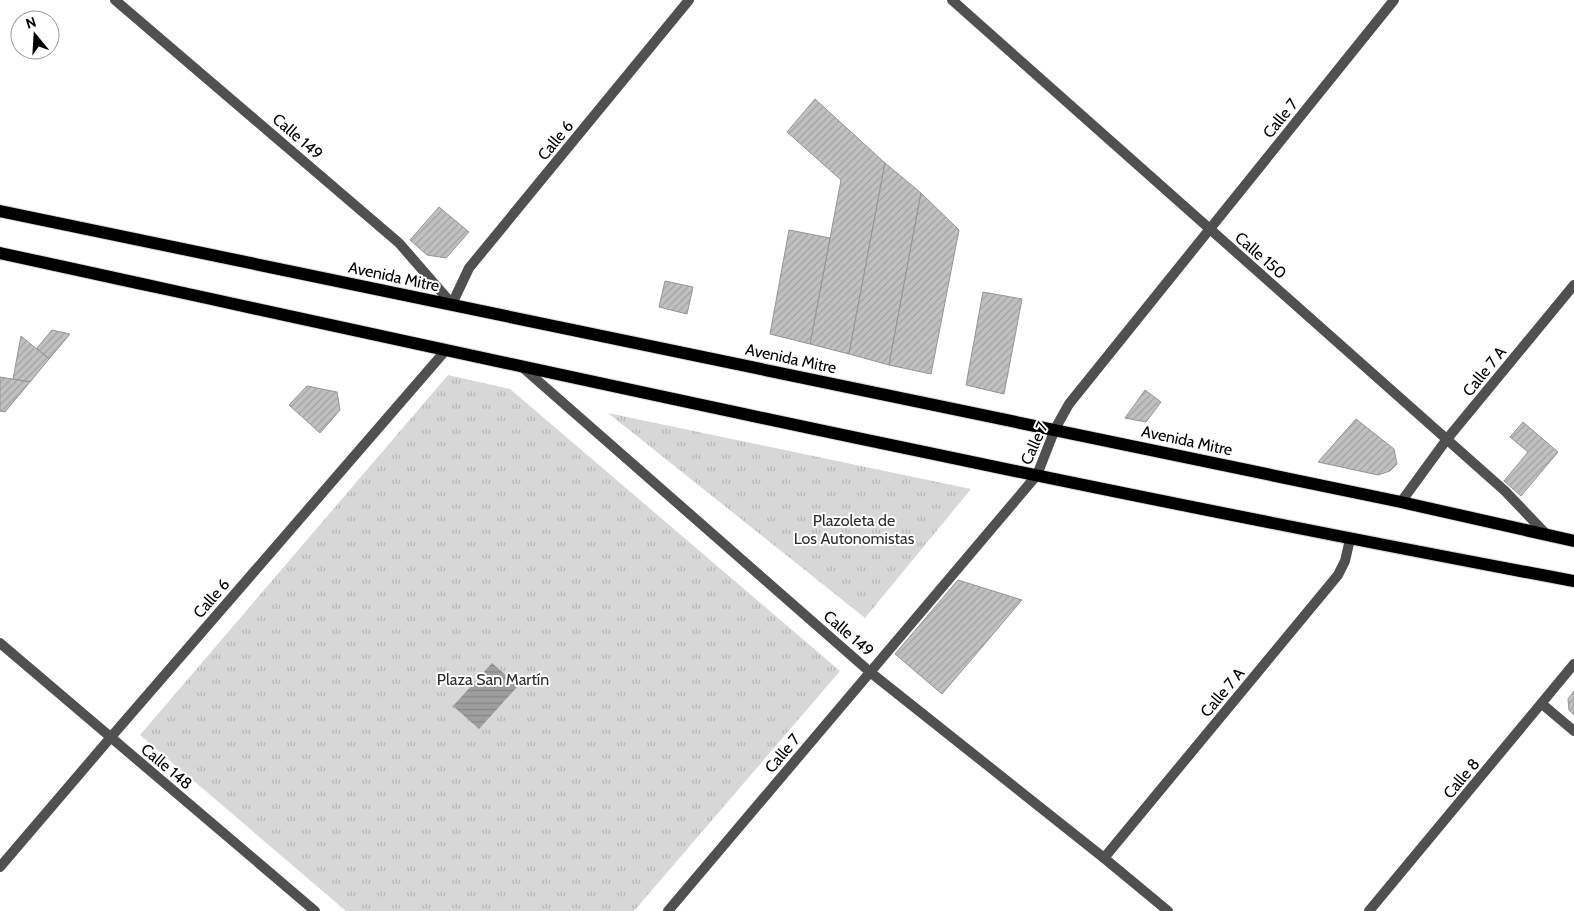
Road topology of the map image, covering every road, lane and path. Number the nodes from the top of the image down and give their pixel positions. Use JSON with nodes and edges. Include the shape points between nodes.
{"nodes":[{"id":1,"x":115,"y":0,"type":"edge"},
{"id":2,"x":689,"y":0,"type":"edge"},
{"id":3,"x":952,"y":0,"type":"edge"},
{"id":4,"x":1394,"y":0,"type":"edge"},
{"id":5,"x":0,"y":211,"type":"edge"},
{"id":6,"x":1209,"y":229,"type":"junction"},
{"id":7,"x":0,"y":253,"type":"edge"},
{"id":8,"x":1574,"y":285,"type":"edge"},
{"id":9,"x":452,"y":304,"type":"junction"},
{"id":10,"x":446,"y":350,"type":"junction"},
{"id":11,"x":520,"y":366,"type":"junction"},
{"id":12,"x":1055,"y":429,"type":"junction"},
{"id":13,"x":1447,"y":440,"type":"junction"},
{"id":14,"x":1037,"y":475,"type":"junction"},
{"id":15,"x":1400,"y":502,"type":"junction"},
{"id":16,"x":1548,"y":536,"type":"junction"},
{"id":17,"x":1350,"y":539,"type":"junction"},
{"id":18,"x":1574,"y":541,"type":"edge"},
{"id":19,"x":1574,"y":581,"type":"edge"},
{"id":20,"x":0,"y":643,"type":"edge"},
{"id":21,"x":1574,"y":664,"type":"edge"},
{"id":22,"x":870,"y":672,"type":"junction"},
{"id":23,"x":1542,"y":704,"type":"junction"},
{"id":24,"x":1574,"y":731,"type":"edge"},
{"id":25,"x":111,"y":737,"type":"junction"},
{"id":26,"x":1104,"y":858,"type":"junction"},
{"id":27,"x":0,"y":868,"type":"edge"},
{"id":28,"x":315,"y":911,"type":"edge"},
{"id":29,"x":668,"y":911,"type":"edge"},
{"id":30,"x":1168,"y":911,"type":"edge"},
{"id":31,"x":1370,"y":911,"type":"edge"}],
"edges":[{"from":1,"to":9,"type":"street","name":"Calle 149","via":[[399,243]]},
{"from":2,"to":9,"type":"street","name":"Calle 6","via":[[469,268]]},
{"from":3,"to":6,"type":"street","name":"Calle 150"},
{"from":4,"to":6,"type":"street","name":"Calle 7"},
{"from":5,"to":9,"type":"main road","name":"Avenida Mitre"},
{"from":6,"to":12,"type":"street","name":"Calle 7","via":[[1069,404]]},
{"from":6,"to":13,"type":"street","name":"Calle 150"},
{"from":7,"to":10,"type":"main road"},
{"from":8,"to":13,"type":"street","name":"Calle 7 A"},
{"from":9,"to":12,"type":"main road","name":"Avenida Mitre"},
{"from":10,"to":11,"type":"main road"},
{"from":10,"to":25,"type":"street","name":"Calle 6"},
{"from":11,"to":14,"type":"main road"},
{"from":11,"to":22,"type":"street","name":"Calle 149"},
{"from":12,"to":14,"type":"street","name":"Calle 7"},
{"from":12,"to":15,"type":"main road","name":"Avenida Mitre"},
{"from":13,"to":15,"type":"street","name":"Calle 7 A"},
{"from":13,"to":16,"type":"street","name":"Calle 150"},
{"from":14,"to":17,"type":"main road"},
{"from":14,"to":22,"type":"street","name":"Calle 7"},
{"from":15,"to":16,"type":"main road","name":"Avenida Mitre"},
{"from":16,"to":18,"type":"main road","name":"Avenida Mitre"},
{"from":17,"to":19,"type":"main road"},
{"from":17,"to":26,"type":"street","name":"Calle 7 A","via":[[1346,561],[1338,575]]},
{"from":20,"to":25,"type":"street","name":"Calle 148"},
{"from":21,"to":23,"type":"street","name":"Calle 8"},
{"from":22,"to":26,"type":"street","name":"Calle 149"},
{"from":22,"to":29,"type":"street","name":"Calle 7"},
{"from":23,"to":24,"type":"street"},
{"from":23,"to":31,"type":"street","name":"Calle 8"},
{"from":25,"to":27,"type":"street","name":"Calle 6"},
{"from":25,"to":28,"type":"street","name":"Calle 148"},
{"from":26,"to":30,"type":"street","name":"Calle 149"}]}
